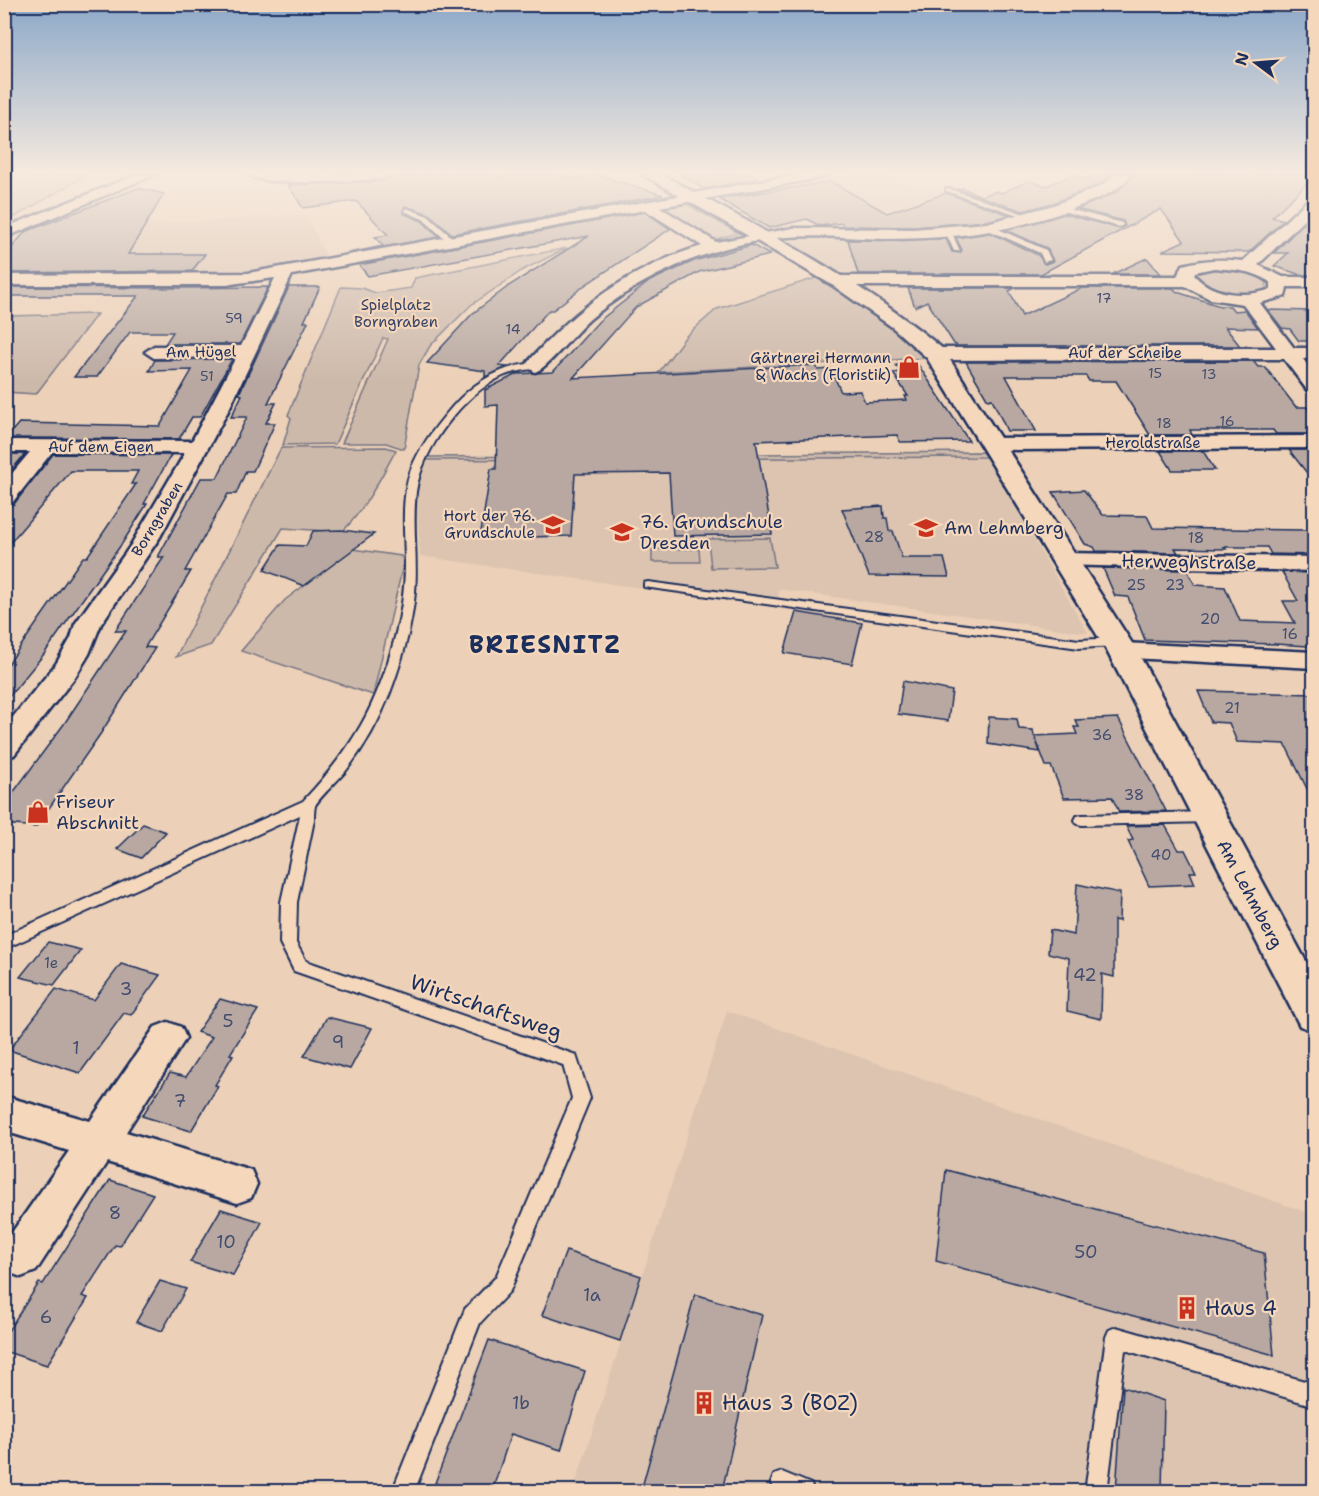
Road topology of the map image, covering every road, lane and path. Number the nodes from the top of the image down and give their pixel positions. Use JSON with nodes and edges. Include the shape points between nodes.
{"nodes":[{"id":1,"x":437,"y":244,"type":"edge"},
{"id":2,"x":709,"y":244,"type":"edge"},
{"id":3,"x":727,"y":244,"type":"edge"},
{"id":4,"x":774,"y":244,"type":"edge"},
{"id":5,"x":954,"y":244,"type":"edge"},
{"id":6,"x":1025,"y":244,"type":"edge"},
{"id":7,"x":1270,"y":244,"type":"edge"},
{"id":8,"x":714,"y":247,"type":"junction"},
{"id":9,"x":957,"y":249,"type":"dead end"},
{"id":10,"x":1047,"y":260,"type":"dead end"},
{"id":11,"x":1247,"y":266,"type":"junction"},
{"id":12,"x":283,"y":273,"type":"junction"},
{"id":13,"x":4,"y":280,"type":"edge"},
{"id":14,"x":839,"y":281,"type":"junction"},
{"id":15,"x":1189,"y":281,"type":"junction"},
{"id":16,"x":1279,"y":282,"type":"junction"},
{"id":17,"x":1314,"y":282,"type":"edge"},
{"id":18,"x":1248,"y":299,"type":"junction"},
{"id":19,"x":248,"y":351,"type":"junction"},
{"id":20,"x":154,"y":352,"type":"dead end"},
{"id":21,"x":1289,"y":353,"type":"junction"},
{"id":22,"x":1314,"y":353,"type":"edge"},
{"id":23,"x":935,"y":354,"type":"junction"},
{"id":24,"x":535,"y":366,"type":"joint"},
{"id":25,"x":1314,"y":386,"type":"edge"},
{"id":26,"x":1314,"y":442,"type":"edge"},
{"id":27,"x":992,"y":444,"type":"junction"},
{"id":28,"x":4,"y":447,"type":"edge"},
{"id":29,"x":198,"y":447,"type":"junction"},
{"id":30,"x":45,"y":448,"type":"junction"},
{"id":31,"x":4,"y":498,"type":"edge"},
{"id":32,"x":1064,"y":560,"type":"junction"},
{"id":33,"x":1314,"y":564,"type":"edge"},
{"id":34,"x":648,"y":585,"type":"dead end"},
{"id":35,"x":1119,"y":646,"type":"junction"},
{"id":36,"x":1314,"y":660,"type":"edge"},
{"id":37,"x":4,"y":748,"type":"edge"},
{"id":38,"x":308,"y":805,"type":"junction"},
{"id":39,"x":1209,"y":817,"type":"junction"},
{"id":40,"x":1082,"y":820,"type":"dead end"},
{"id":41,"x":4,"y":943,"type":"edge"},
{"id":42,"x":1314,"y":1014,"type":"edge"},
{"id":43,"x":168,"y":1038,"type":"dead end"},
{"id":44,"x":4,"y":1113,"type":"edge"},
{"id":45,"x":98,"y":1141,"type":"junction"},
{"id":46,"x":237,"y":1184,"type":"dead end"},
{"id":47,"x":21,"y":1256,"type":"dead end"},
{"id":48,"x":1314,"y":1391,"type":"edge"},
{"id":49,"x":403,"y":1491,"type":"edge"},
{"id":50,"x":1096,"y":1491,"type":"edge"}],
"edges":[{"from":1,"to":12,"type":"street"},
{"from":2,"to":8,"type":"street"},
{"from":3,"to":8,"type":"street"},
{"from":4,"to":14,"type":"street","name":"Am Lehmberg"},
{"from":5,"to":9,"type":"lane"},
{"from":6,"to":10,"type":"lane","via":[[1042,252]]},
{"from":7,"to":11,"type":"street"},
{"from":8,"to":24,"type":"street","via":[[637,276],[578,318]]},
{"from":11,"to":15,"type":"street","via":[[1199,264],[1189,268],[1185,276]]},
{"from":11,"to":16,"type":"street"},
{"from":12,"to":13,"type":"street","via":[[224,280]]},
{"from":12,"to":19,"type":"street","name":"Borngraben"},
{"from":14,"to":15,"type":"street"},
{"from":14,"to":23,"type":"street","name":"Am Lehmberg"},
{"from":15,"to":18,"type":"street","via":[[1210,293]]},
{"from":16,"to":17,"type":"street"},
{"from":16,"to":18,"type":"street","via":[[1279,292]]},
{"from":18,"to":21,"type":"street"},
{"from":19,"to":20,"type":"street","name":"Am Hügel"},
{"from":19,"to":29,"type":"street","name":"Borngraben"},
{"from":21,"to":22,"type":"street","name":"Auf der Scheibe"},
{"from":21,"to":23,"type":"street","name":"Auf der Scheibe"},
{"from":21,"to":25,"type":"street"},
{"from":23,"to":27,"type":"street","name":"Am Lehmberg"},
{"from":24,"to":38,"type":"lane","via":[[517,368],[483,383],[427,445],[414,476],[408,511],[410,585],[384,692],[367,730],[342,769]]},
{"from":26,"to":27,"type":"street","name":"Heroldstraße"},
{"from":27,"to":32,"type":"street","name":"Am Lehmberg"},
{"from":28,"to":30,"type":"street","name":"Auf dem Eigen"},
{"from":29,"to":30,"type":"street","name":"Auf dem Eigen"},
{"from":29,"to":37,"type":"street","name":"Borngraben","via":[[147,540],[88,624],[87,637]]},
{"from":30,"to":31,"type":"street"},
{"from":32,"to":33,"type":"street","name":"Herweghstraße"},
{"from":32,"to":35,"type":"street","name":"Am Lehmberg"},
{"from":34,"to":35,"type":"lane","via":[[1078,645]]},
{"from":35,"to":36,"type":"street"},
{"from":35,"to":39,"type":"street","name":"Am Lehmberg"},
{"from":38,"to":41,"type":"lane"},
{"from":38,"to":49,"type":"lane","name":"Wirtschaftsweg","via":[[289,902],[288,943],[300,966],[570,1060],[580,1098],[503,1284],[472,1316]]},
{"from":39,"to":40,"type":"lane"},
{"from":39,"to":42,"type":"street","name":"Am Lehmberg"},
{"from":43,"to":45,"type":"street"},
{"from":44,"to":45,"type":"street"},
{"from":45,"to":46,"type":"street"},
{"from":45,"to":47,"type":"street"},
{"from":48,"to":50,"type":"lane","via":[[1116,1337]]}]}
